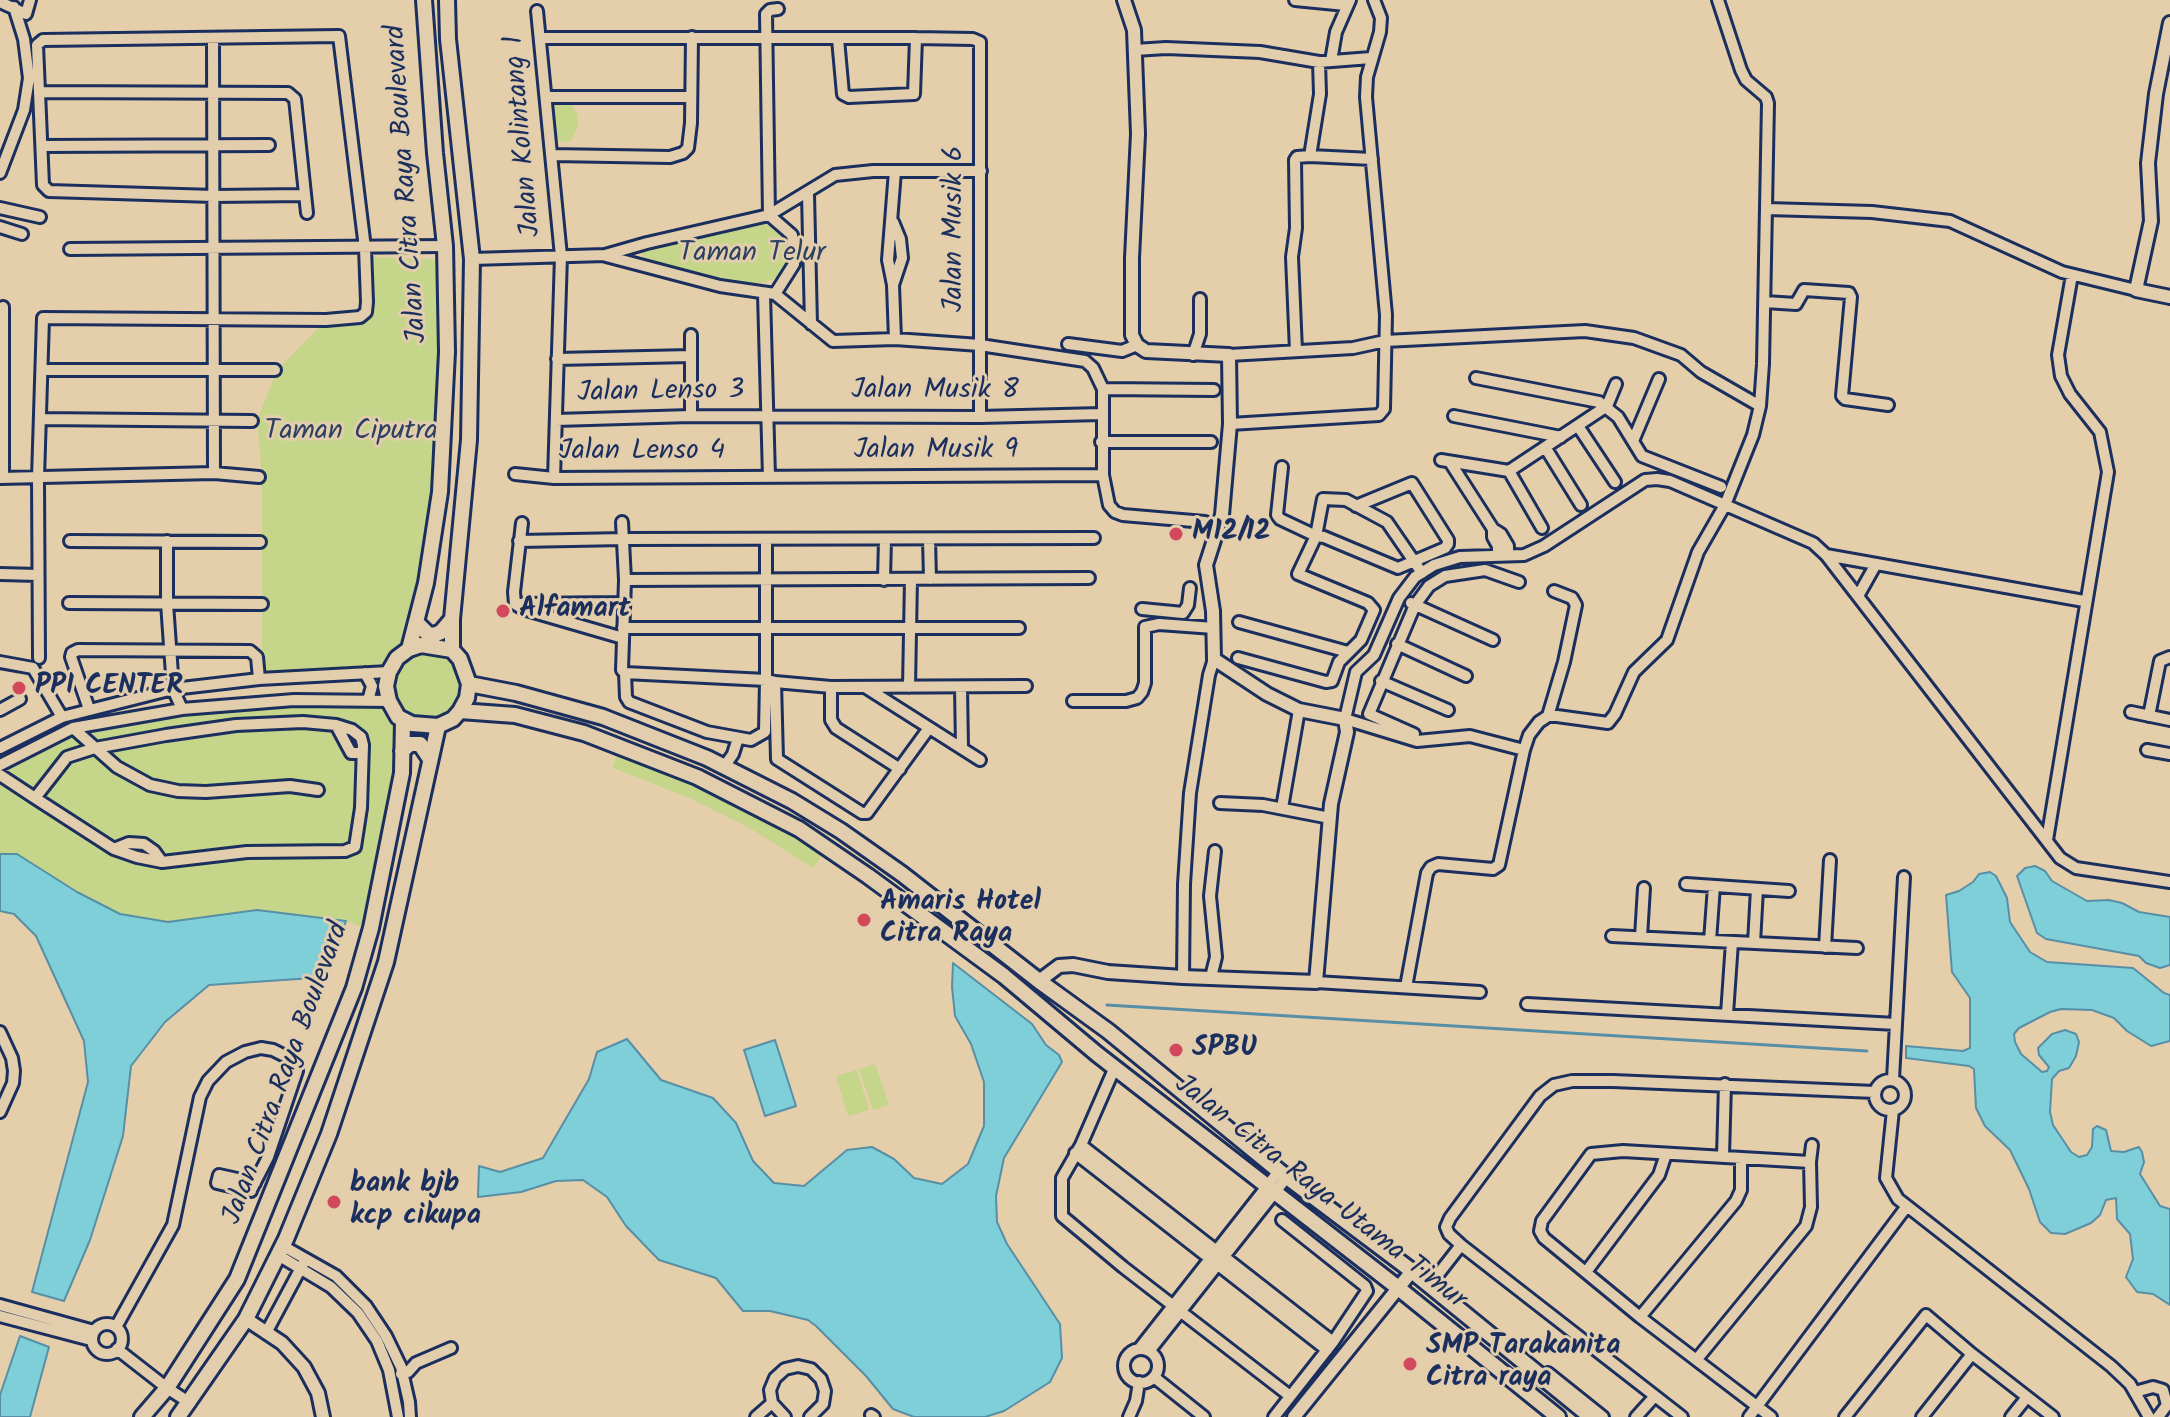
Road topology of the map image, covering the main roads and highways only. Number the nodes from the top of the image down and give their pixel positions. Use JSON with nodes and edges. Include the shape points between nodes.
{"nodes":[{"id":1,"x":424,"y":0,"type":"edge"},
{"id":2,"x":447,"y":0,"type":"edge"},
{"id":3,"x":463,"y":155,"type":"junction"},
{"id":4,"x":436,"y":158,"type":"junction"},
{"id":5,"x":447,"y":352,"type":"junction"},
{"id":6,"x":472,"y":353,"type":"junction"},
{"id":7,"x":452,"y":619,"type":"junction"},
{"id":8,"x":416,"y":622,"type":"junction"},
{"id":9,"x":409,"y":649,"type":"junction"},
{"id":10,"x":452,"y":650,"type":"junction"},
{"id":11,"x":469,"y":684,"type":"junction"},
{"id":12,"x":490,"y":688,"type":"junction"},
{"id":13,"x":460,"y":711,"type":"junction"},
{"id":14,"x":484,"y":713,"type":"junction"},
{"id":15,"x":403,"y":720,"type":"junction"},
{"id":16,"x":438,"y":726,"type":"junction"},
{"id":17,"x":402,"y":751,"type":"junction"},
{"id":18,"x":430,"y":759,"type":"junction"},
{"id":19,"x":933,"y":900,"type":"junction"},
{"id":20,"x":920,"y":915,"type":"junction"},
{"id":21,"x":1182,"y":1092,"type":"junction"},
{"id":22,"x":1169,"y":1109,"type":"junction"},
{"id":23,"x":1563,"y":1394,"type":"junction"},
{"id":24,"x":1554,"y":1414,"type":"edge"},
{"id":25,"x":142,"y":1417,"type":"edge"},
{"id":26,"x":178,"y":1417,"type":"edge"},
{"id":27,"x":1591,"y":1417,"type":"edge"}],
"edges":[{"from":1,"to":4,"type":"main road","name":"Jalan Citra Raya Boulevard"},
{"from":2,"to":3,"type":"main road","name":"Jalan Citra Raya Boulevard"},
{"from":3,"to":4,"type":"main road","via":[[449,151]]},
{"from":3,"to":6,"type":"main road","name":"Jalan Citra Raya Boulevard","via":[[472,259]]},
{"from":4,"to":5,"type":"main road","name":"Jalan Citra Raya Boulevard","via":[[445,246]]},
{"from":5,"to":6,"type":"main road","via":[[460,357]]},
{"from":5,"to":8,"type":"main road","name":"Jalan Citra Raya Boulevard","via":[[440,492]]},
{"from":6,"to":7,"type":"main road","name":"Jalan Citra Raya Boulevard"},
{"from":7,"to":8,"type":"main road","via":[[434,635]]},
{"from":7,"to":10,"type":"main road","name":"Jalan Citra Raya Boulevard"},
{"from":8,"to":9,"type":"main road","name":"Jalan Citra Raya Boulevard"},
{"from":9,"to":10,"type":"main road","via":[[434,645]]},
{"from":9,"to":15,"type":"main road","via":[[397,658],[386,686],[389,701]]},
{"from":10,"to":11,"type":"main road"},
{"from":11,"to":12,"type":"main road","name":"Jalan Citra Raya Utama Timur"},
{"from":11,"to":13,"type":"main road"},
{"from":12,"to":14,"type":"main road","via":[[479,699]]},
{"from":12,"to":19,"type":"main road","name":"Jalan Citra Raya Utama Timur","via":[[603,717],[724,767],[841,831]]},
{"from":13,"to":14,"type":"main road","name":"Jalan Citra Raya Utama Timur"},
{"from":13,"to":16,"type":"main road"},
{"from":14,"to":20,"type":"main road","name":"Jalan Citra Raya Utama Timur","via":[[541,720],[592,735],[697,777],[799,829]]},
{"from":15,"to":16,"type":"main road"},
{"from":15,"to":17,"type":"main road","name":"Jalan Citra Raya Boulevard"},
{"from":16,"to":18,"type":"main road","name":"Jalan Citra Raya Boulevard"},
{"from":17,"to":18,"type":"main road","via":[[420,744]]},
{"from":17,"to":25,"type":"main road","name":"Jalan Citra Raya Boulevard","via":[[371,928],[354,988],[237,1279],[167,1388]]},
{"from":18,"to":26,"type":"main road","name":"Jalan Citra Raya Boulevard","via":[[396,921],[329,1134],[246,1319]]},
{"from":19,"to":20,"type":"main road"},
{"from":19,"to":21,"type":"main road","name":"Jalan Citra Raya Utama Timur"},
{"from":20,"to":22,"type":"main road","name":"Jalan Citra Raya Utama Timur"},
{"from":21,"to":22,"type":"main road"},
{"from":21,"to":23,"type":"main road","name":"Jalan Citra Raya Utama Timur"},
{"from":22,"to":24,"type":"main road","name":"Jalan Citra Raya Utama Timur"},
{"from":23,"to":24,"type":"main road"},
{"from":23,"to":27,"type":"main road","name":"Jalan Citra Raya Utama Timur"}]}
